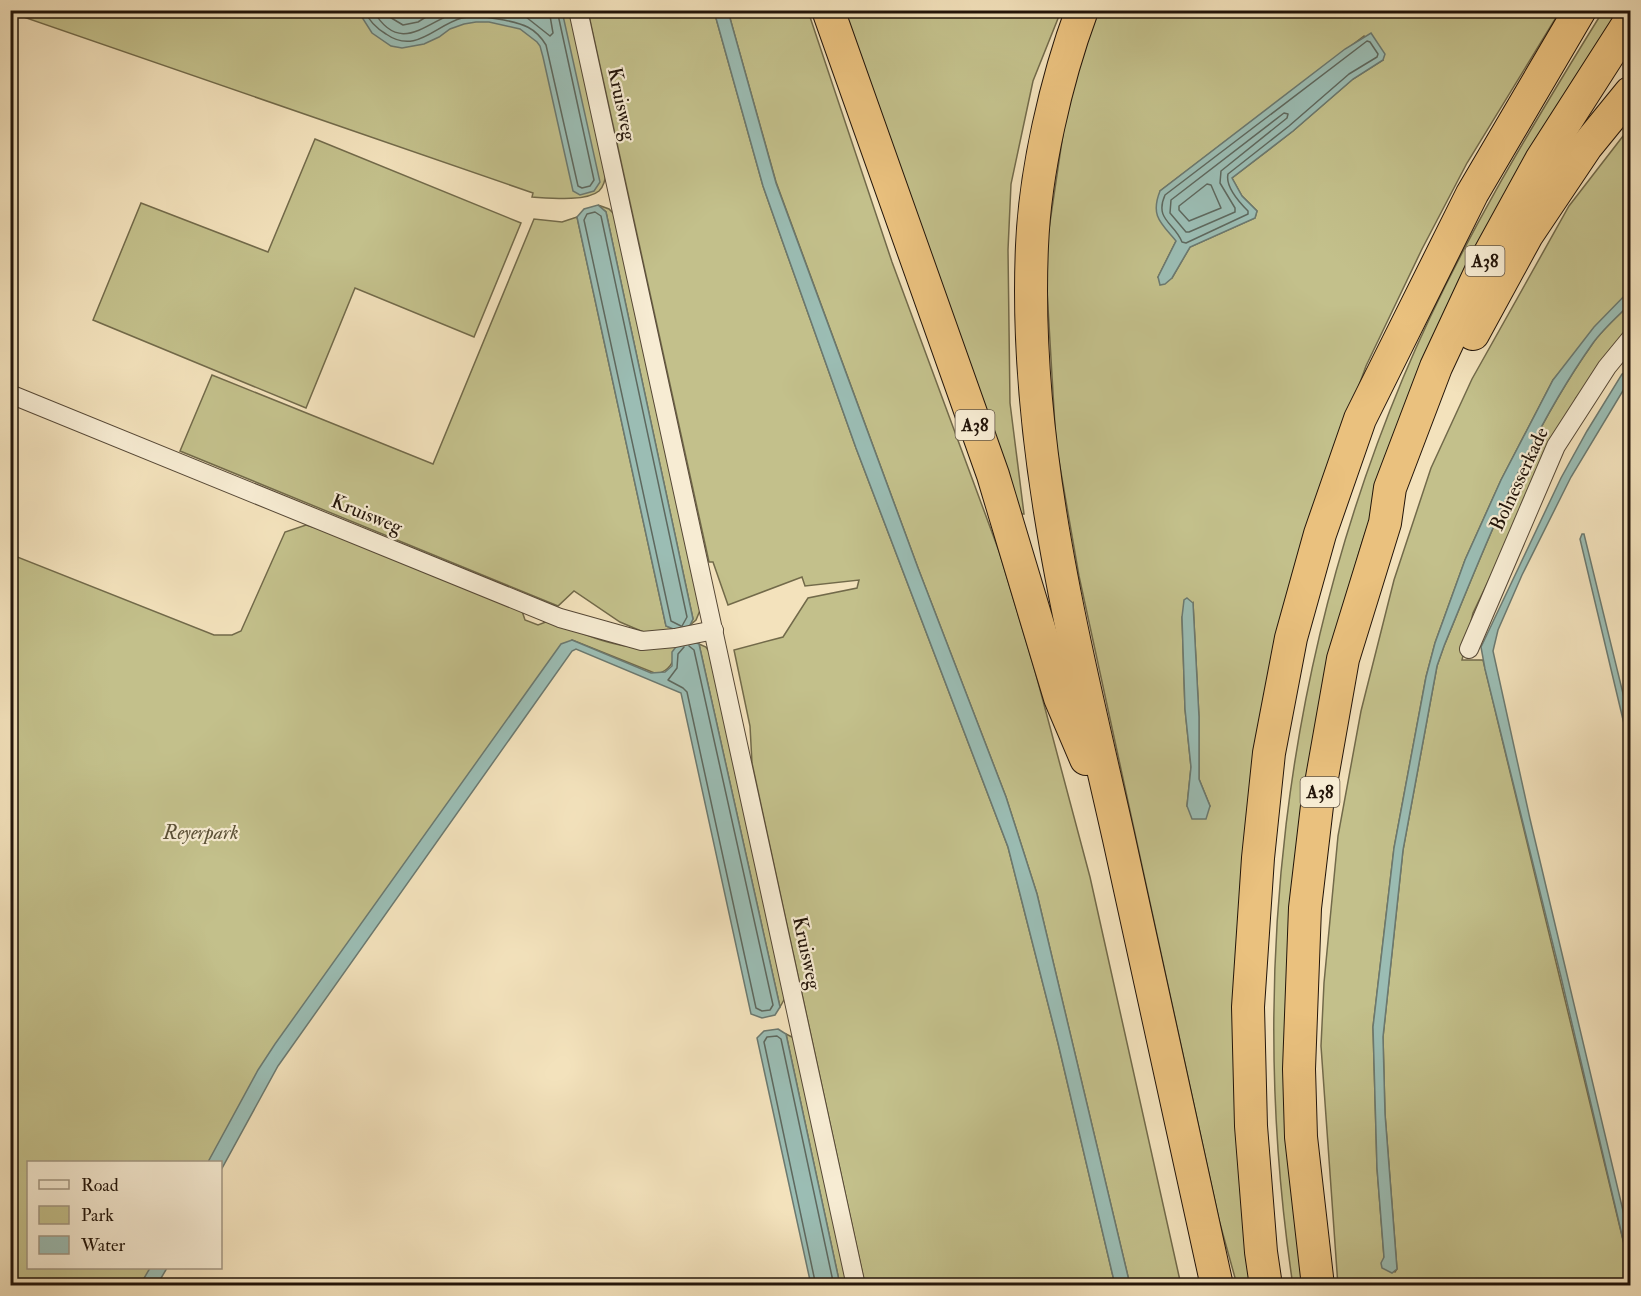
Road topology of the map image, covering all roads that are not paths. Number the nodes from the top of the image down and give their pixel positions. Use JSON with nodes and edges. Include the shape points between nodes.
{"nodes":[{"id":1,"x":578,"y":10,"type":"edge"},
{"id":2,"x":828,"y":10,"type":"edge"},
{"id":3,"x":1082,"y":10,"type":"edge"},
{"id":4,"x":1580,"y":10,"type":"edge"},
{"id":5,"x":1630,"y":21,"type":"edge"},
{"id":6,"x":1630,"y":93,"type":"edge"},
{"id":7,"x":1630,"y":339,"type":"edge"},
{"id":8,"x":10,"y":394,"type":"edge"},
{"id":9,"x":1385,"y":523,"type":"junction"},
{"id":10,"x":714,"y":630,"type":"junction"},
{"id":11,"x":1469,"y":649,"type":"dead end"},
{"id":12,"x":1119,"y":841,"type":"junction"},
{"id":13,"x":856,"y":1286,"type":"edge"},
{"id":14,"x":1217,"y":1286,"type":"edge"},
{"id":15,"x":1266,"y":1286,"type":"edge"},
{"id":16,"x":1318,"y":1286,"type":"edge"}],
"edges":[{"from":1,"to":10,"type":"street","name":"Kruisweg"},
{"from":2,"to":12,"type":"highway","number":"A38","via":[[993,475],[1060,698]]},
{"from":3,"to":12,"type":"highway","number":"A38","via":[[1062,73],[1041,165],[1032,245],[1032,353],[1041,459],[1062,580]]},
{"from":4,"to":15,"type":"highway","number":"A38","via":[[1472,194],[1360,419],[1320,534],[1291,638],[1269,753],[1248,1007],[1251,1126]]},
{"from":5,"to":9,"type":"highway","number":"A38","via":[[1541,160],[1485,262],[1437,367],[1390,488]]},
{"from":6,"to":9,"type":"highway","number":"A38","via":[[1586,147],[1527,236],[1457,362]]},
{"from":7,"to":11,"type":"street","name":"Bolnesserkade","via":[[1607,366],[1556,446]]},
{"from":8,"to":10,"type":"street","name":"Kruisweg","via":[[561,618],[642,641]]},
{"from":9,"to":16,"type":"highway","number":"A38","via":[[1343,659],[1317,806],[1305,908],[1299,1069],[1301,1137]]},
{"from":10,"to":13,"type":"street","name":"Kruisweg"},
{"from":12,"to":14,"type":"highway","number":"A38"}]}
